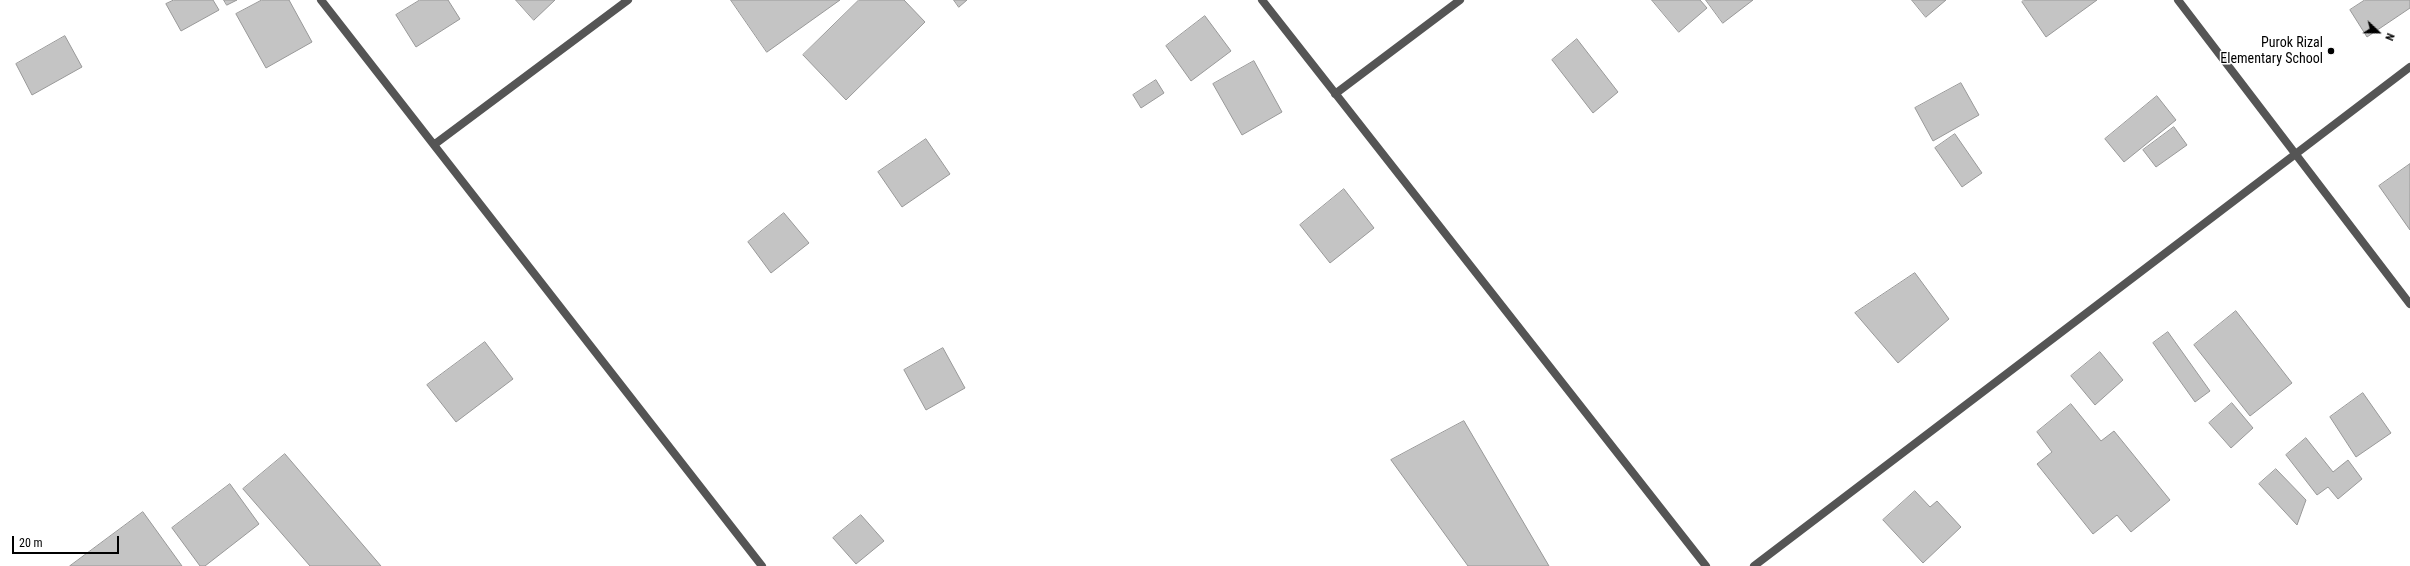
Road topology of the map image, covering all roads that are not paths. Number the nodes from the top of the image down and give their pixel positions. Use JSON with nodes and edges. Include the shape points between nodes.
{"nodes":[{"id":1,"x":321,"y":0,"type":"edge"},
{"id":2,"x":628,"y":0,"type":"edge"},
{"id":3,"x":1262,"y":0,"type":"edge"},
{"id":4,"x":1460,"y":0,"type":"edge"},
{"id":5,"x":2178,"y":0,"type":"edge"},
{"id":6,"x":2410,"y":67,"type":"edge"},
{"id":7,"x":1335,"y":94,"type":"junction"},
{"id":8,"x":435,"y":144,"type":"junction"},
{"id":9,"x":2296,"y":154,"type":"junction"},
{"id":10,"x":2410,"y":304,"type":"edge"},
{"id":11,"x":762,"y":566,"type":"edge"},
{"id":12,"x":1706,"y":566,"type":"edge"},
{"id":13,"x":1754,"y":566,"type":"edge"}],
"edges":[{"from":1,"to":8,"type":"street"},
{"from":2,"to":8,"type":"street"},
{"from":3,"to":7,"type":"street"},
{"from":4,"to":7,"type":"street"},
{"from":5,"to":9,"type":"street"},
{"from":6,"to":9,"type":"street"},
{"from":7,"to":12,"type":"street"},
{"from":8,"to":11,"type":"street"},
{"from":9,"to":10,"type":"street"},
{"from":9,"to":13,"type":"street"}]}
